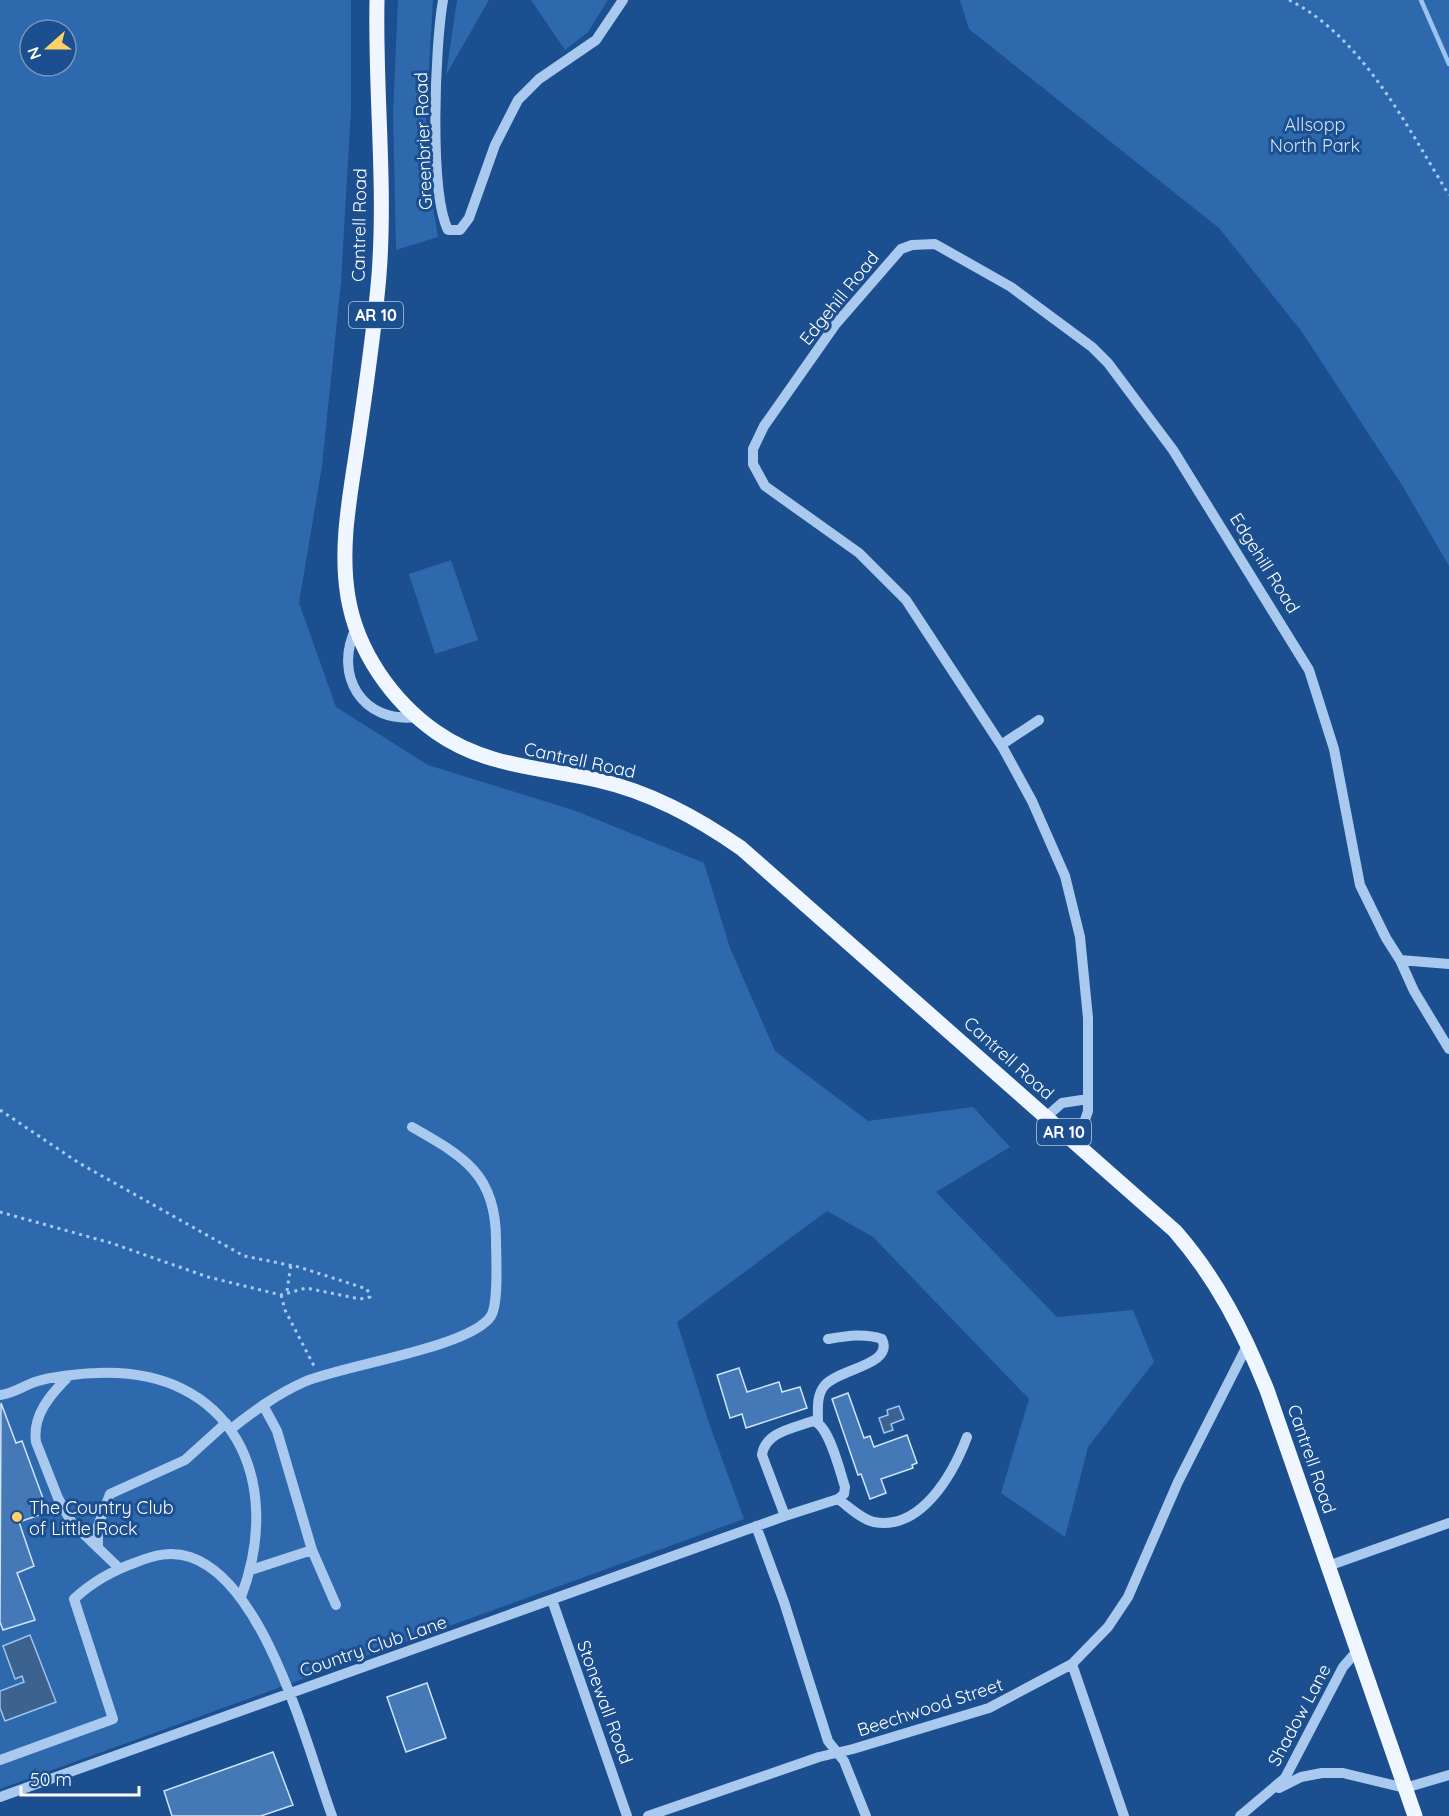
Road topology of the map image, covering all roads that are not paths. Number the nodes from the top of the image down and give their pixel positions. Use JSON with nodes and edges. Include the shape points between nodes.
{"nodes":[{"id":1,"x":377,"y":0,"type":"edge"},
{"id":2,"x":443,"y":0,"type":"edge"},
{"id":3,"x":623,"y":0,"type":"edge"},
{"id":4,"x":356,"y":628,"type":"junction"},
{"id":5,"x":417,"y":717,"type":"junction"},
{"id":6,"x":1039,"y":720,"type":"dead end"},
{"id":7,"x":1001,"y":745,"type":"junction"},
{"id":8,"x":1400,"y":960,"type":"junction"},
{"id":9,"x":1449,"y":964,"type":"edge"},
{"id":10,"x":1449,"y":1048,"type":"edge"},
{"id":11,"x":1088,"y":1099,"type":"junction"},
{"id":12,"x":1046,"y":1117,"type":"junction"},
{"id":13,"x":412,"y":1127,"type":"dead end"},
{"id":14,"x":1073,"y":1139,"type":"junction"},
{"id":15,"x":828,"y":1339,"type":"dead end"},
{"id":16,"x":1248,"y":1344,"type":"junction"},
{"id":17,"x":68,"y":1377,"type":"junction"},
{"id":18,"x":0,"y":1395,"type":"edge"},
{"id":19,"x":263,"y":1405,"type":"junction"},
{"id":20,"x":818,"y":1422,"type":"junction"},
{"id":21,"x":229,"y":1426,"type":"junction"},
{"id":22,"x":967,"y":1437,"type":"dead end"},
{"id":23,"x":838,"y":1499,"type":"junction"},
{"id":24,"x":784,"y":1516,"type":"junction"},
{"id":25,"x":1449,"y":1522,"type":"edge"},
{"id":26,"x":756,"y":1526,"type":"junction"},
{"id":27,"x":98,"y":1548,"type":"junction"},
{"id":28,"x":312,"y":1550,"type":"junction"},
{"id":29,"x":1328,"y":1566,"type":"junction"},
{"id":30,"x":119,"y":1568,"type":"junction"},
{"id":31,"x":251,"y":1570,"type":"junction"},
{"id":32,"x":241,"y":1597,"type":"junction"},
{"id":33,"x":552,"y":1600,"type":"junction"},
{"id":34,"x":336,"y":1605,"type":"dead end"},
{"id":35,"x":1358,"y":1651,"type":"junction"},
{"id":36,"x":1072,"y":1664,"type":"junction"},
{"id":37,"x":288,"y":1692,"type":"junction"},
{"id":38,"x":837,"y":1753,"type":"junction"},
{"id":39,"x":0,"y":1760,"type":"edge"},
{"id":40,"x":1449,"y":1775,"type":"edge"},
{"id":41,"x":1405,"y":1788,"type":"junction"},
{"id":42,"x":1268,"y":1794,"type":"junction"},
{"id":43,"x":0,"y":1797,"type":"edge"},
{"id":44,"x":332,"y":1816,"type":"edge"},
{"id":45,"x":627,"y":1816,"type":"edge"},
{"id":46,"x":648,"y":1816,"type":"edge"},
{"id":47,"x":866,"y":1816,"type":"edge"},
{"id":48,"x":1124,"y":1816,"type":"edge"},
{"id":49,"x":1240,"y":1816,"type":"edge"},
{"id":50,"x":1415,"y":1816,"type":"edge"}],
"edges":[{"from":1,"to":4,"type":"main road","name":"Cantrell Road","number":"AR 10","via":[[375,63],[382,206],[379,272],[343,552]]},
{"from":2,"to":3,"type":"street","name":"Greenbrier Road","via":[[436,65],[436,115],[442,217],[448,230],[460,230],[469,219],[495,145],[518,100],[539,80],[596,40]]},
{"from":4,"to":5,"type":"main road","name":"Cantrell Road","number":"AR 10","via":[[377,671]]},
{"from":4,"to":5,"type":"street","via":[[347,659],[356,691],[364,702],[388,716]]},
{"from":5,"to":12,"type":"main road","name":"Cantrell Road","number":"AR 10","via":[[460,747],[496,762],[637,791],[705,824],[782,882]]},
{"from":6,"to":7,"type":"street"},
{"from":7,"to":8,"type":"street","name":"Edgehill Road","via":[[906,600],[859,553],[765,486],[753,464],[753,449],[764,426],[836,325],[894,256],[912,244],[935,244],[966,260],[1011,287],[1092,347],[1129,388],[1173,450],[1309,670],[1335,749],[1360,885]]},
{"from":7,"to":11,"type":"street","name":"Edgehill Road","via":[[1032,801],[1074,906],[1088,1018]]},
{"from":8,"to":9,"type":"street"},
{"from":8,"to":10,"type":"street","name":"Edgehill Road"},
{"from":11,"to":12,"type":"street","via":[[1062,1103]]},
{"from":11,"to":14,"type":"street","name":"Edgehill Road","via":[[1086,1119]]},
{"from":12,"to":14,"type":"main road","name":"Cantrell Road","number":"AR 10"},
{"from":13,"to":19,"type":"street","via":[[474,1168],[491,1197],[497,1296],[492,1316],[467,1333],[318,1377]]},
{"from":14,"to":16,"type":"main road","name":"Cantrell Road","number":"AR 10","via":[[1175,1231],[1198,1257],[1218,1285]]},
{"from":15,"to":20,"type":"street","via":[[873,1336],[882,1339],[885,1347],[884,1354],[877,1359],[841,1373],[824,1386],[818,1400]]},
{"from":16,"to":29,"type":"main road","name":"Cantrell Road","number":"AR 10"},
{"from":16,"to":36,"type":"street","name":"Beechwood Street","via":[[1179,1482],[1128,1597],[1108,1627]]},
{"from":17,"to":18,"type":"street","via":[[38,1381],[13,1394]]},
{"from":17,"to":21,"type":"street","via":[[97,1373],[146,1377],[204,1402]]},
{"from":17,"to":27,"type":"street","via":[[43,1408],[36,1442],[72,1523]]},
{"from":19,"to":21,"type":"street"},
{"from":19,"to":28,"type":"street","via":[[291,1470]]},
{"from":20,"to":23,"type":"street","via":[[825,1431],[845,1487]]},
{"from":20,"to":24,"type":"street","via":[[771,1437],[763,1447],[762,1455]]},
{"from":21,"to":27,"type":"street","via":[[185,1460],[110,1494],[98,1526]]},
{"from":21,"to":31,"type":"street","via":[[242,1446],[256,1501],[258,1525]]},
{"from":22,"to":23,"type":"street","via":[[954,1470],[935,1496],[893,1524],[871,1522]]},
{"from":23,"to":24,"type":"street","name":"Country Club Lane"},
{"from":24,"to":26,"type":"street","name":"Country Club Lane"},
{"from":25,"to":29,"type":"street"},
{"from":26,"to":33,"type":"street","name":"Country Club Lane"},
{"from":26,"to":38,"type":"street","via":[[828,1741]]},
{"from":27,"to":30,"type":"street"},
{"from":28,"to":31,"type":"street"},
{"from":28,"to":34,"type":"street"},
{"from":29,"to":35,"type":"main road","name":"Cantrell Road","number":"AR 10"},
{"from":30,"to":32,"type":"street","via":[[150,1557],[178,1554],[204,1564]]},
{"from":30,"to":39,"type":"street","via":[[74,1599],[112,1719]]},
{"from":31,"to":32,"type":"street"},
{"from":32,"to":37,"type":"street","via":[[257,1622]]},
{"from":33,"to":37,"type":"street","name":"Country Club Lane"},
{"from":33,"to":45,"type":"street","name":"Stonewall Road"},
{"from":35,"to":41,"type":"main road","name":"Cantrell Road","number":"AR 10"},
{"from":35,"to":42,"type":"street","name":"Shadow Lane","via":[[1343,1667],[1285,1778]]},
{"from":36,"to":38,"type":"street","name":"Beechwood Street","via":[[989,1708]]},
{"from":36,"to":48,"type":"street"},
{"from":37,"to":43,"type":"street","name":"Country Club Lane"},
{"from":37,"to":44,"type":"street"},
{"from":38,"to":46,"type":"street","name":"Beechwood Street"},
{"from":38,"to":47,"type":"street"},
{"from":40,"to":41,"type":"street"},
{"from":41,"to":42,"type":"street","via":[[1344,1773],[1322,1773],[1301,1777]]},
{"from":41,"to":50,"type":"main road","name":"Cantrell Road","number":"AR 10"},
{"from":42,"to":49,"type":"street","name":"Shadow Lane"}]}
